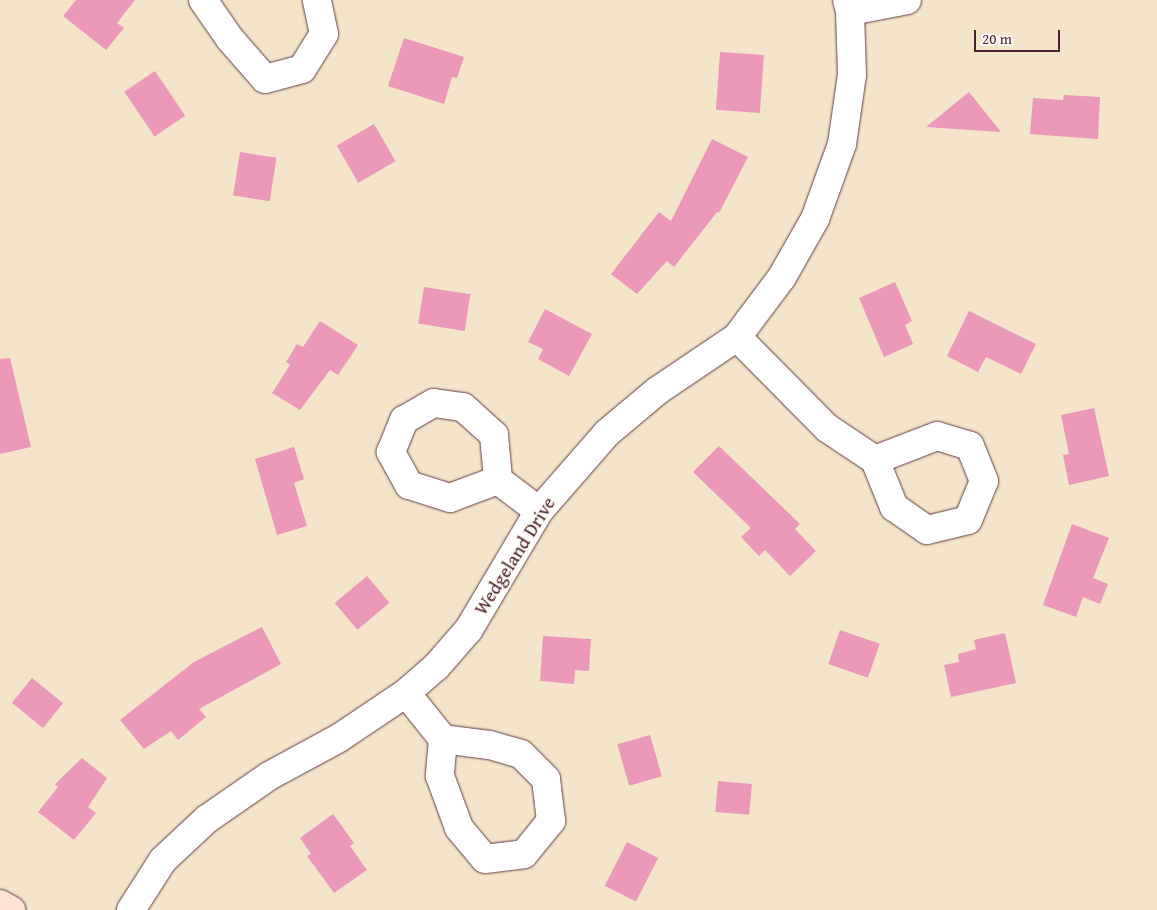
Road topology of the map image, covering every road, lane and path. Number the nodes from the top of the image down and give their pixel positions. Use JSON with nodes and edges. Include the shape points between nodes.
{"nodes":[{"id":1,"x":203,"y":0,"type":"edge"},
{"id":2,"x":318,"y":0,"type":"edge"},
{"id":3,"x":907,"y":0,"type":"edge"},
{"id":4,"x":848,"y":5,"type":"edge"},
{"id":5,"x":737,"y":337,"type":"junction"},
{"id":6,"x":875,"y":460,"type":"dead end"},
{"id":7,"x":498,"y":480,"type":"dead end"},
{"id":8,"x":539,"y":511,"type":"junction"},
{"id":9,"x":406,"y":693,"type":"junction"},
{"id":10,"x":443,"y":739,"type":"junction"},
{"id":11,"x":0,"y":904,"type":"edge"},
{"id":12,"x":11,"y":910,"type":"edge"},
{"id":13,"x":131,"y":910,"type":"edge"}],
"edges":[{"from":1,"to":2,"type":"street","via":[[230,39],[265,79],[302,69],[324,34]]},
{"from":3,"to":4,"type":"street"},
{"from":4,"to":5,"type":"street","name":"Wedgeland Drive","via":[[852,75],[842,144],[815,219],[782,278]]},
{"from":5,"to":6,"type":"street","via":[[827,428]]},
{"from":5,"to":8,"type":"street","name":"Wedgeland Drive","via":[[657,391],[607,433]]},
{"from":7,"to":8,"type":"street"},
{"from":8,"to":9,"type":"street","name":"Wedgeland Drive","via":[[469,629],[437,666]]},
{"from":9,"to":10,"type":"street"},
{"from":9,"to":13,"type":"street","name":"Wedgeland Drive","via":[[340,738],[269,776],[207,819],[163,860]]},
{"from":10,"to":10,"type":"street","via":[[440,776],[458,828],[485,859],[524,854],[551,821],[546,779],[521,754],[488,745]]},
{"from":11,"to":12,"type":"main road"}]}
